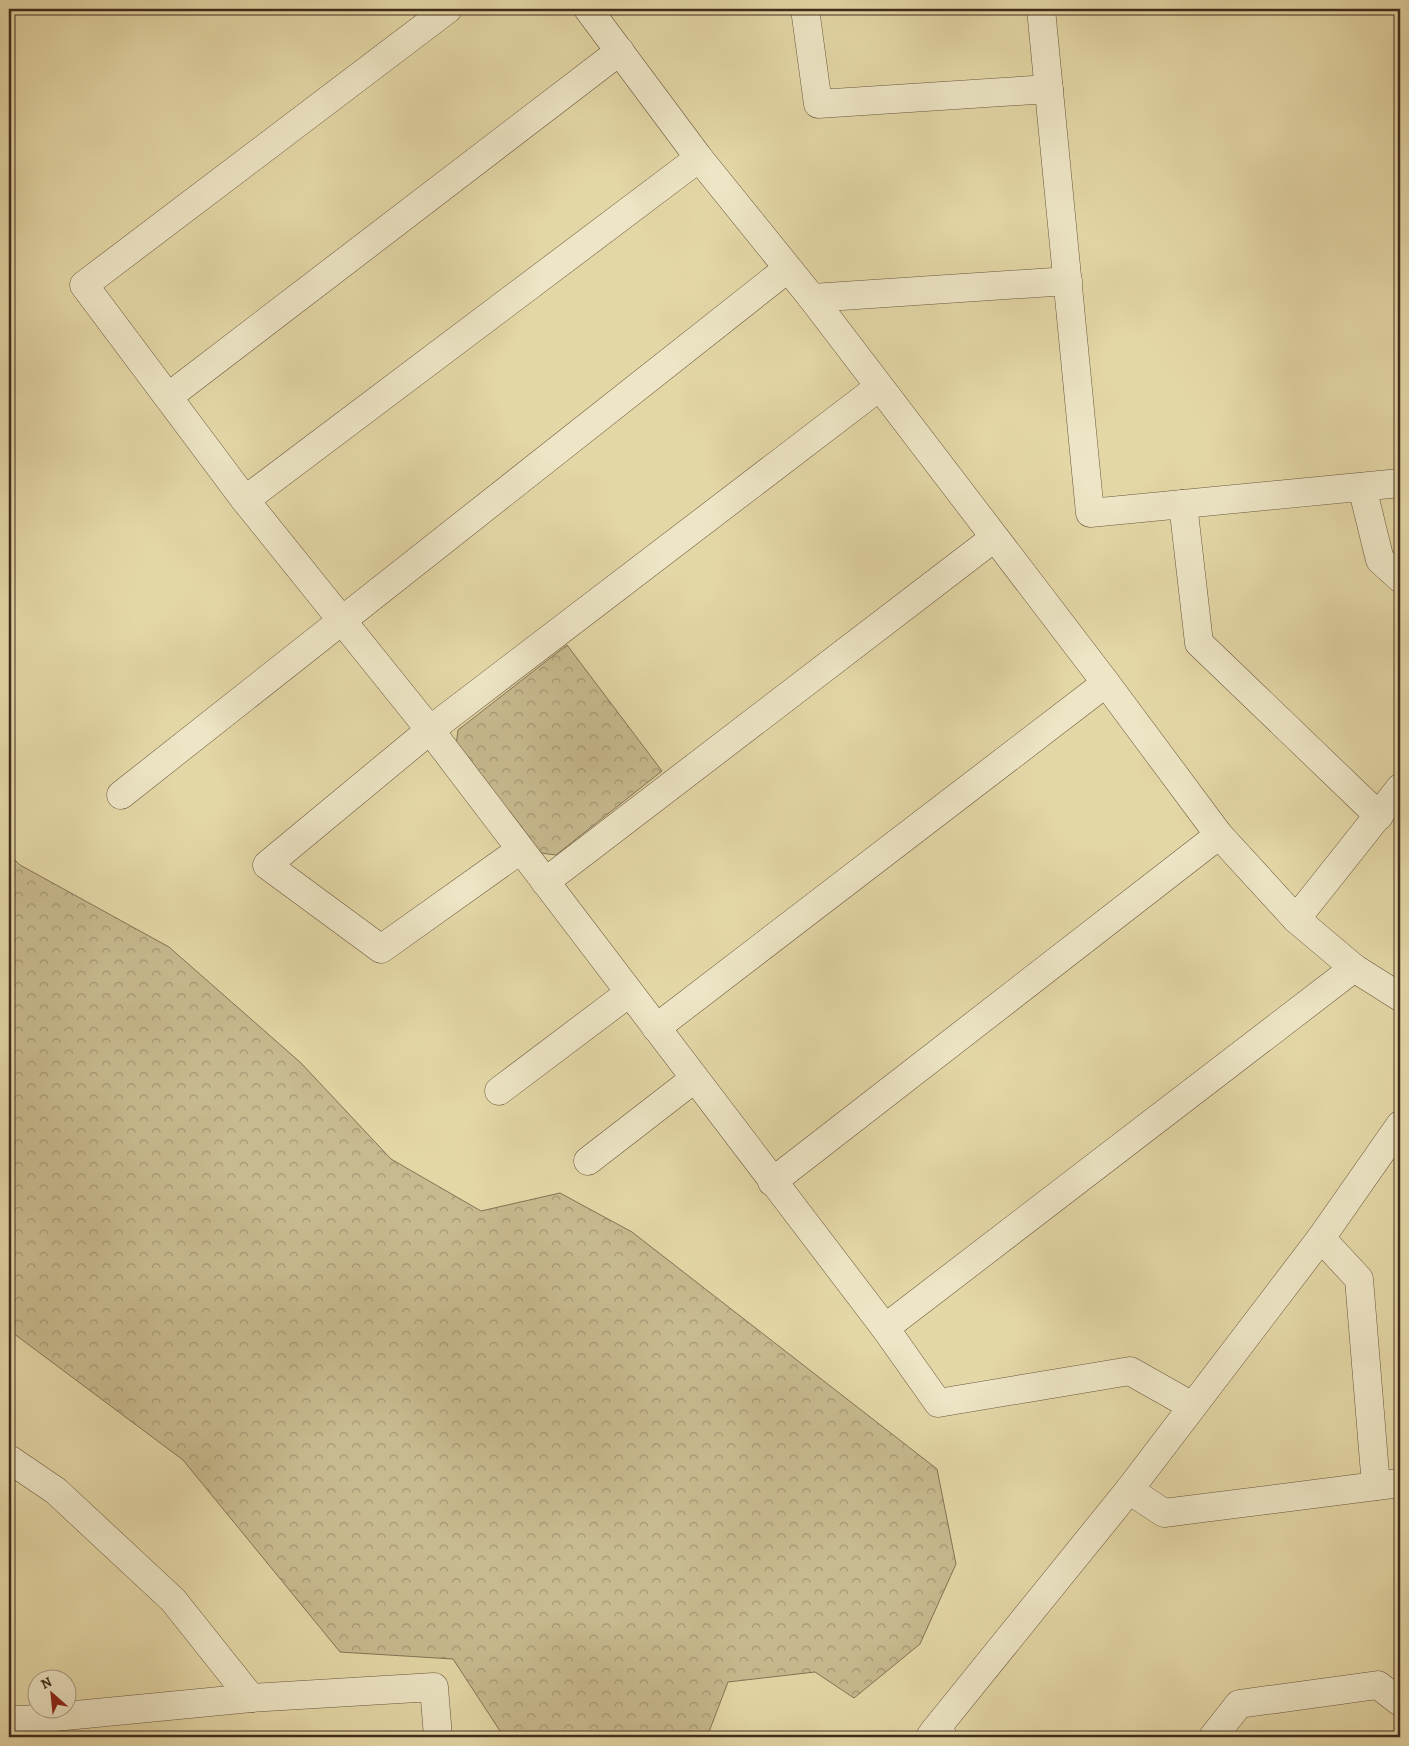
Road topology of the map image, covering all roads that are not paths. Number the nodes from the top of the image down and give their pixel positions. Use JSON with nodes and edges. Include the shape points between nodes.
{"nodes":[{"id":1,"x":448,"y":9,"type":"edge"},
{"id":2,"x":588,"y":9,"type":"edge"},
{"id":3,"x":805,"y":9,"type":"edge"},
{"id":4,"x":1041,"y":9,"type":"edge"},
{"id":5,"x":620,"y":51,"type":"junction"},
{"id":6,"x":1049,"y":89,"type":"junction"},
{"id":7,"x":699,"y":158,"type":"junction"},
{"id":8,"x":787,"y":269,"type":"junction"},
{"id":9,"x":1068,"y":281,"type":"junction"},
{"id":10,"x":812,"y":298,"type":"junction"},
{"id":11,"x":879,"y":387,"type":"junction"},
{"id":12,"x":168,"y":397,"type":"junction"},
{"id":13,"x":1400,"y":483,"type":"edge"},
{"id":14,"x":1362,"y":487,"type":"junction"},
{"id":15,"x":245,"y":500,"type":"junction"},
{"id":16,"x":1183,"y":504,"type":"junction"},
{"id":17,"x":994,"y":538,"type":"junction"},
{"id":18,"x":1400,"y":578,"type":"edge"},
{"id":19,"x":341,"y":620,"type":"junction"},
{"id":20,"x":1106,"y":683,"type":"junction"},
{"id":21,"x":430,"y":730,"type":"junction"},
{"id":22,"x":1400,"y":788,"type":"edge"},
{"id":23,"x":121,"y":795,"type":"dead end"},
{"id":24,"x":1379,"y":816,"type":"junction"},
{"id":25,"x":1219,"y":835,"type":"junction"},
{"id":26,"x":520,"y":850,"type":"junction"},
{"id":27,"x":544,"y":882,"type":"junction"},
{"id":28,"x":1296,"y":919,"type":"junction"},
{"id":29,"x":1354,"y":968,"type":"junction"},
{"id":30,"x":629,"y":993,"type":"junction"},
{"id":31,"x":1400,"y":997,"type":"edge"},
{"id":32,"x":656,"y":1028,"type":"junction"},
{"id":33,"x":694,"y":1079,"type":"junction"},
{"id":34,"x":499,"y":1091,"type":"dead end"},
{"id":35,"x":1400,"y":1125,"type":"edge"},
{"id":36,"x":588,"y":1161,"type":"dead end"},
{"id":37,"x":772,"y":1182,"type":"junction"},
{"id":38,"x":1321,"y":1238,"type":"junction"},
{"id":39,"x":884,"y":1328,"type":"junction"},
{"id":40,"x":1192,"y":1406,"type":"junction"},
{"id":41,"x":9,"y":1459,"type":"edge"},
{"id":42,"x":1388,"y":1484,"type":"edge"},
{"id":43,"x":1129,"y":1490,"type":"junction"},
{"id":44,"x":251,"y":1698,"type":"junction"},
{"id":45,"x":1400,"y":1702,"type":"edge"},
{"id":46,"x":19,"y":1726,"type":"edge"},
{"id":47,"x":936,"y":1735,"type":"edge"},
{"id":48,"x":438,"y":1737,"type":"edge"},
{"id":49,"x":1213,"y":1737,"type":"edge"}],
"edges":[{"from":1,"to":12,"type":"street","via":[[84,285]]},
{"from":2,"to":5,"type":"street"},
{"from":3,"to":6,"type":"street","via":[[818,104]]},
{"from":4,"to":6,"type":"street"},
{"from":5,"to":7,"type":"street"},
{"from":5,"to":12,"type":"street"},
{"from":6,"to":9,"type":"street"},
{"from":7,"to":8,"type":"street"},
{"from":7,"to":15,"type":"street"},
{"from":8,"to":10,"type":"street"},
{"from":8,"to":19,"type":"street"},
{"from":9,"to":10,"type":"street"},
{"from":9,"to":16,"type":"street","via":[[1090,513]]},
{"from":10,"to":11,"type":"street"},
{"from":11,"to":17,"type":"street"},
{"from":11,"to":21,"type":"street"},
{"from":12,"to":15,"type":"street"},
{"from":13,"to":14,"type":"street"},
{"from":14,"to":16,"type":"street"},
{"from":14,"to":18,"type":"street","via":[[1380,560]]},
{"from":15,"to":19,"type":"street"},
{"from":16,"to":24,"type":"street","via":[[1199,643]]},
{"from":17,"to":20,"type":"street"},
{"from":17,"to":27,"type":"street"},
{"from":19,"to":21,"type":"street"},
{"from":19,"to":23,"type":"street"},
{"from":20,"to":25,"type":"street"},
{"from":20,"to":32,"type":"street"},
{"from":21,"to":26,"type":"street"},
{"from":21,"to":26,"type":"street","via":[[267,865],[381,949]]},
{"from":22,"to":24,"type":"street"},
{"from":24,"to":28,"type":"street"},
{"from":25,"to":28,"type":"street"},
{"from":25,"to":37,"type":"street"},
{"from":26,"to":27,"type":"street"},
{"from":27,"to":30,"type":"street"},
{"from":28,"to":29,"type":"street"},
{"from":29,"to":31,"type":"street"},
{"from":29,"to":39,"type":"street"},
{"from":30,"to":32,"type":"street"},
{"from":30,"to":34,"type":"street"},
{"from":32,"to":33,"type":"street"},
{"from":33,"to":36,"type":"street"},
{"from":33,"to":37,"type":"street"},
{"from":35,"to":38,"type":"street"},
{"from":37,"to":39,"type":"street"},
{"from":38,"to":40,"type":"street"},
{"from":38,"to":42,"type":"street","via":[[1359,1279]]},
{"from":39,"to":40,"type":"street","via":[[938,1403],[1130,1371]]},
{"from":40,"to":43,"type":"street"},
{"from":41,"to":44,"type":"street","via":[[56,1491],[173,1600]]},
{"from":42,"to":43,"type":"street","via":[[1164,1513]]},
{"from":43,"to":47,"type":"street"},
{"from":44,"to":46,"type":"street"},
{"from":44,"to":48,"type":"street","via":[[434,1687]]},
{"from":45,"to":49,"type":"street","via":[[1378,1685],[1239,1704]]}]}
